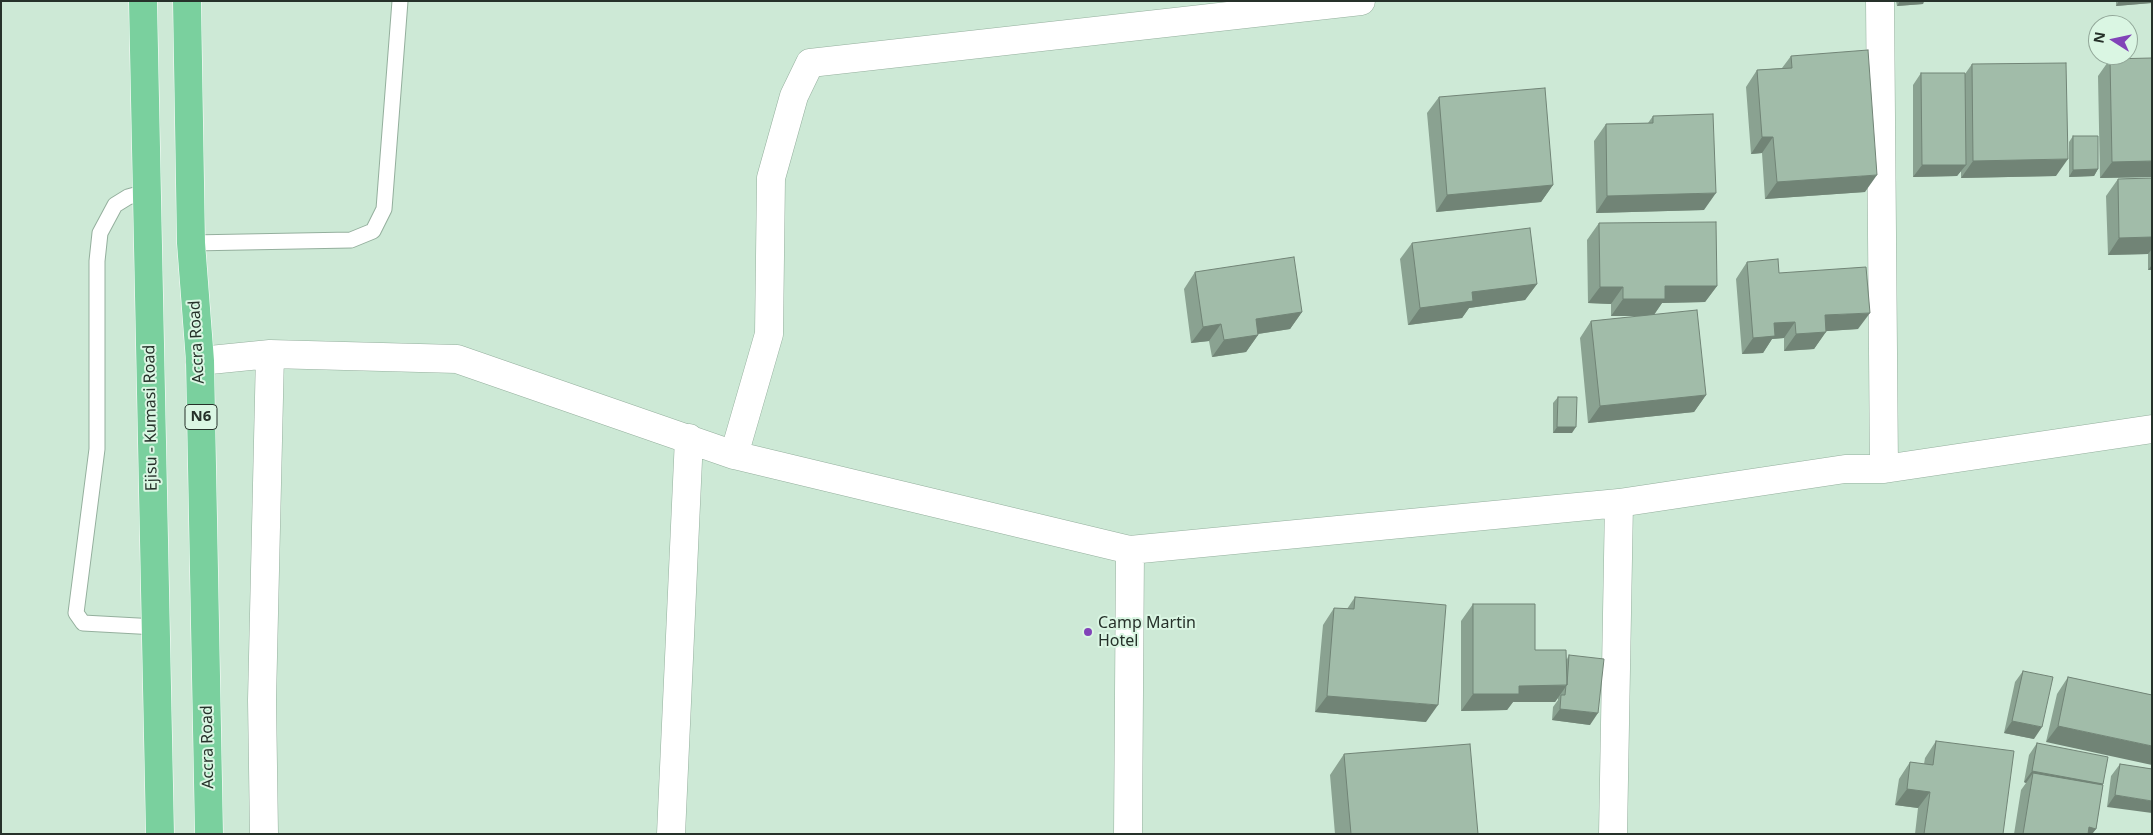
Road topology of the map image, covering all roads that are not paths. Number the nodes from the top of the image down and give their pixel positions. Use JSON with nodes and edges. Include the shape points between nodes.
{"nodes":[{"id":1,"x":143,"y":1,"type":"edge"},
{"id":2,"x":187,"y":1,"type":"edge"},
{"id":3,"x":400,"y":1,"type":"edge"},
{"id":4,"x":1361,"y":1,"type":"edge"},
{"id":5,"x":1880,"y":1,"type":"edge"},
{"id":6,"x":146,"y":192,"type":"junction"},
{"id":7,"x":191,"y":243,"type":"junction"},
{"id":8,"x":270,"y":354,"type":"junction"},
{"id":9,"x":200,"y":361,"type":"junction"},
{"id":10,"x":2152,"y":429,"type":"edge"},
{"id":11,"x":689,"y":438,"type":"junction"},
{"id":12,"x":734,"y":455,"type":"junction"},
{"id":13,"x":1884,"y":469,"type":"junction"},
{"id":14,"x":1619,"y":503,"type":"junction"},
{"id":15,"x":1130,"y":550,"type":"junction"},
{"id":16,"x":156,"y":627,"type":"junction"},
{"id":17,"x":160,"y":834,"type":"edge"},
{"id":18,"x":210,"y":834,"type":"edge"},
{"id":19,"x":264,"y":834,"type":"edge"},
{"id":20,"x":671,"y":834,"type":"edge"},
{"id":21,"x":1128,"y":834,"type":"edge"},
{"id":22,"x":1613,"y":834,"type":"edge"}],
"edges":[{"from":1,"to":6,"type":"highway","name":"Ejisu - Kumasi Road"},
{"from":2,"to":7,"type":"highway","name":"Accra Road","number":"N6"},
{"from":3,"to":7,"type":"lane","via":[[384,209],[373,231],[351,240]]},
{"from":4,"to":12,"type":"street","via":[[810,63],[794,96],[771,178],[769,334]]},
{"from":5,"to":13,"type":"street"},
{"from":6,"to":16,"type":"highway","name":"Ejisu - Kumasi Road"},
{"from":6,"to":16,"type":"lane","via":[[114,205],[100,233],[97,261],[97,449],[76,613],[83,623]]},
{"from":7,"to":9,"type":"highway","name":"Accra Road","number":"N6"},
{"from":8,"to":9,"type":"street"},
{"from":8,"to":11,"type":"street","via":[[457,359]]},
{"from":8,"to":19,"type":"street","via":[[262,700]]},
{"from":9,"to":18,"type":"highway","name":"Accra Road","number":"N6"},
{"from":10,"to":13,"type":"street"},
{"from":11,"to":12,"type":"street"},
{"from":11,"to":20,"type":"street"},
{"from":12,"to":15,"type":"street"},
{"from":13,"to":14,"type":"street","via":[[1845,469]]},
{"from":14,"to":15,"type":"street"},
{"from":14,"to":22,"type":"street"},
{"from":15,"to":21,"type":"street"},
{"from":16,"to":17,"type":"highway","name":"Ejisu - Kumasi Road"}]}
